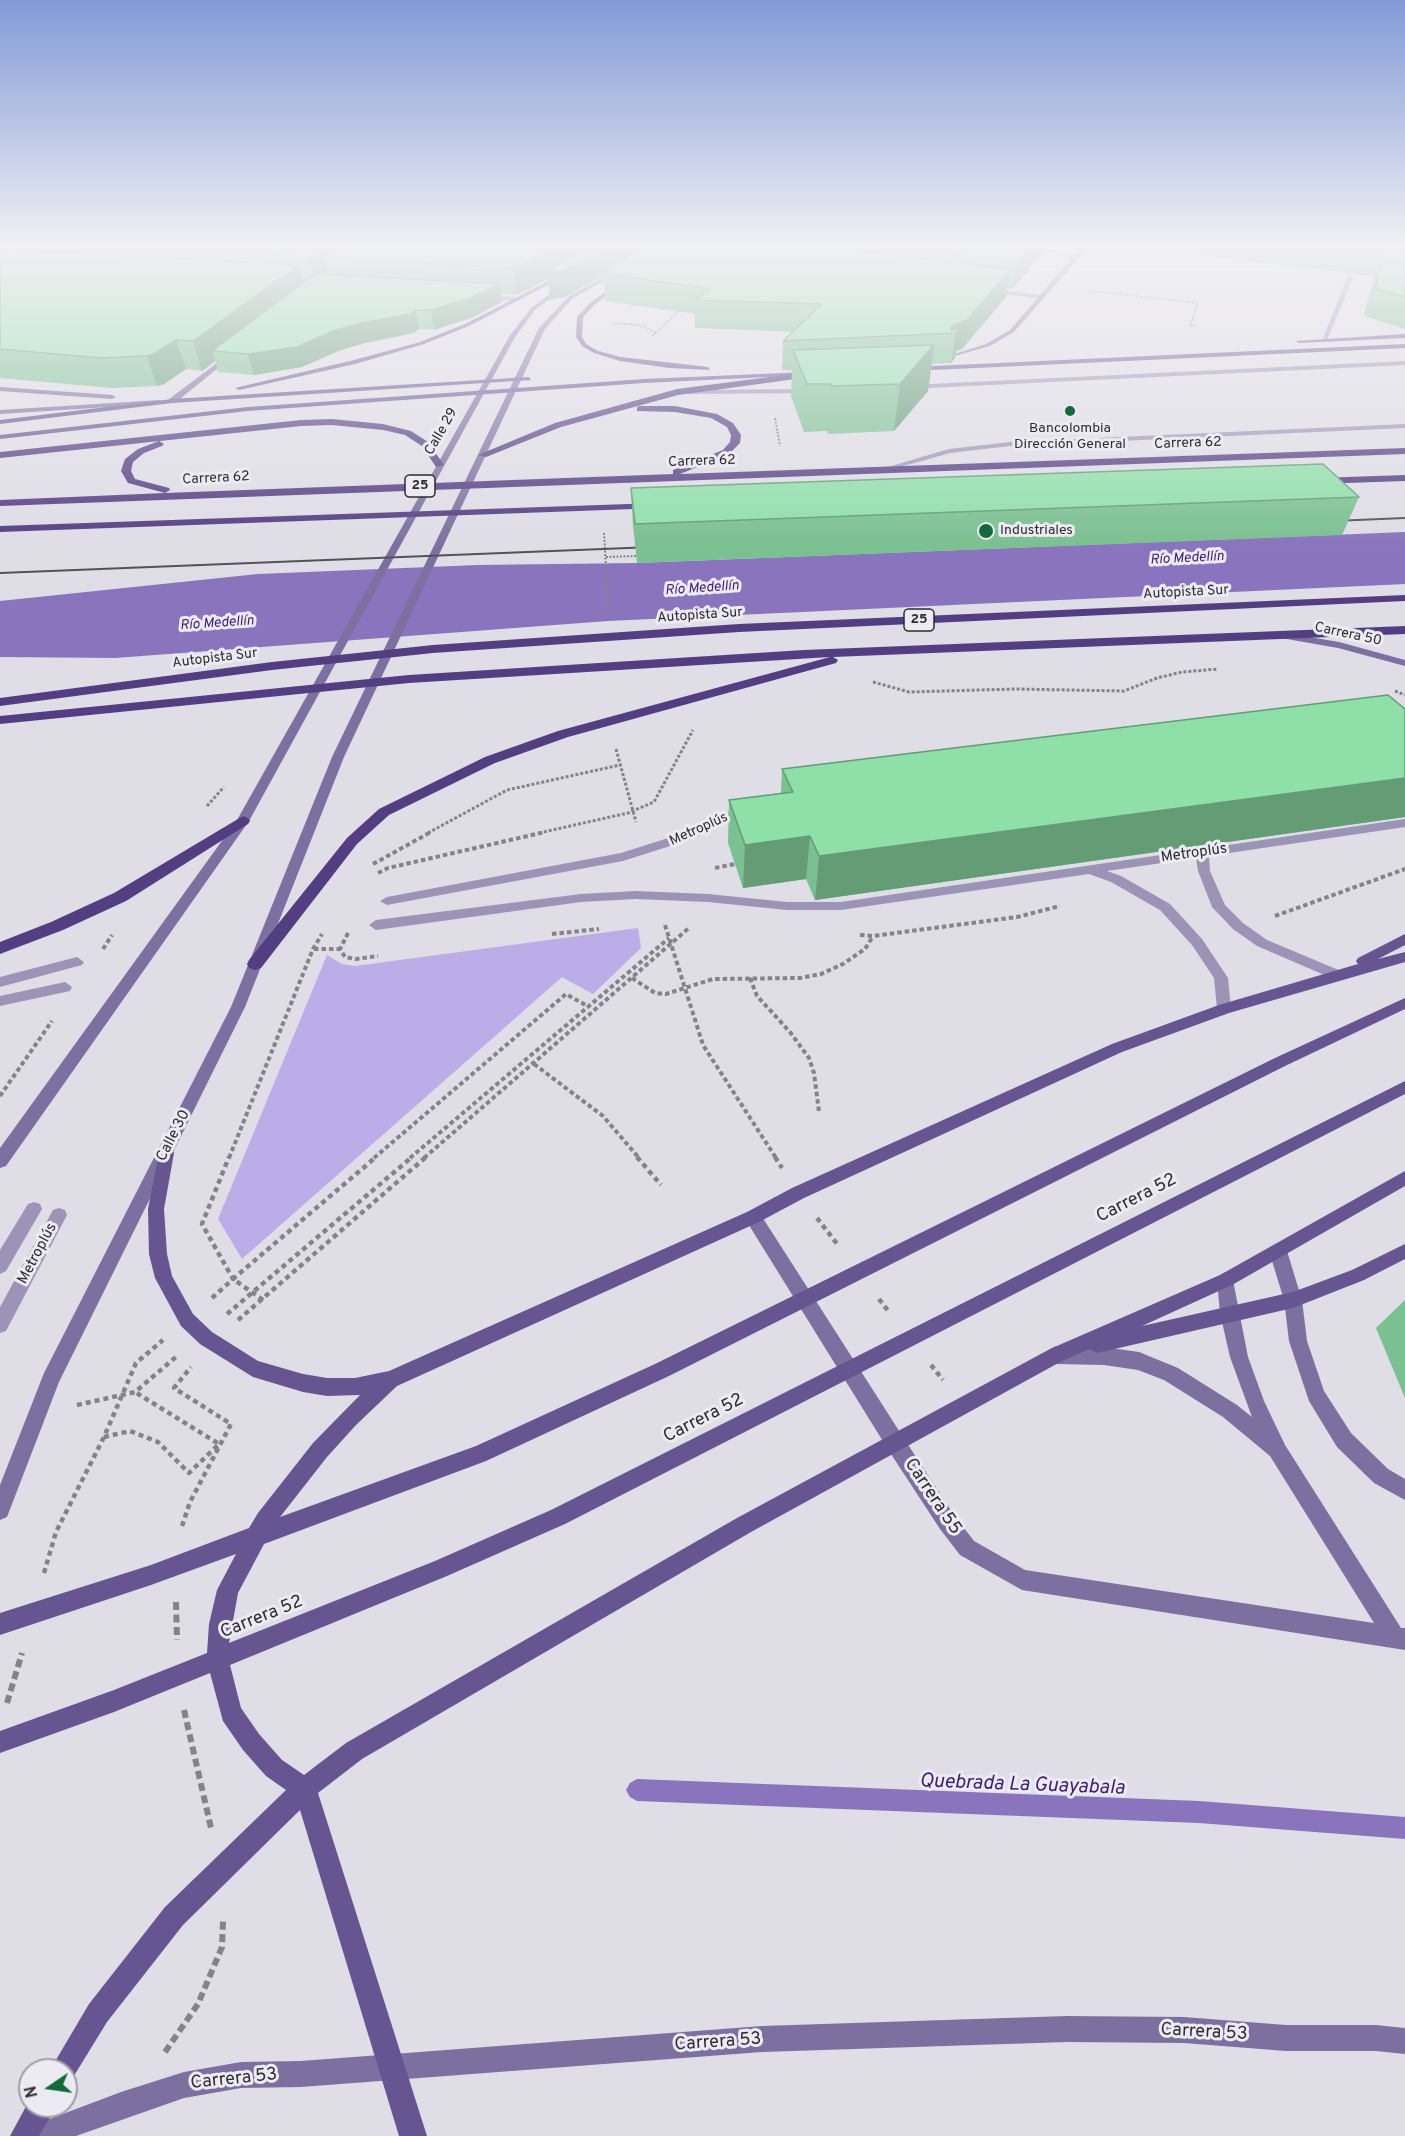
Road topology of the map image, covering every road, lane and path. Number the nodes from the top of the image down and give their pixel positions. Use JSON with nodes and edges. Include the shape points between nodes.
{"nodes":[{"id":1,"x":404,"y":348,"type":"edge"},
{"id":2,"x":508,"y":348,"type":"edge"},
{"id":3,"x":534,"y":348,"type":"edge"},
{"id":4,"x":589,"y":348,"type":"edge"},
{"id":5,"x":976,"y":348,"type":"edge"},
{"id":6,"x":1368,"y":348,"type":"edge"},
{"id":7,"x":239,"y":349,"type":"edge"},
{"id":8,"x":985,"y":356,"type":"dead end"},
{"id":9,"x":950,"y":357,"type":"junction"},
{"id":10,"x":939,"y":358,"type":"edge"},
{"id":11,"x":1405,"y":363,"type":"edge"},
{"id":12,"x":719,"y":368,"type":"dead end"},
{"id":13,"x":708,"y":369,"type":"junction"},
{"id":14,"x":904,"y":369,"type":"edge"},
{"id":15,"x":625,"y":373,"type":"dead end"},
{"id":16,"x":820,"y":373,"type":"joint"},
{"id":17,"x":542,"y":378,"type":"dead end"},
{"id":18,"x":904,"y":387,"type":"edge"},
{"id":19,"x":0,"y":389,"type":"edge"},
{"id":20,"x":813,"y":391,"type":"edge"},
{"id":21,"x":677,"y":392,"type":"junction"},
{"id":22,"x":0,"y":398,"type":"edge"},
{"id":23,"x":172,"y":401,"type":"junction"},
{"id":24,"x":0,"y":412,"type":"edge"},
{"id":25,"x":777,"y":412,"type":"dead end"},
{"id":26,"x":602,"y":413,"type":"junction"},
{"id":27,"x":0,"y":422,"type":"edge"},
{"id":28,"x":1405,"y":426,"type":"edge"},
{"id":29,"x":193,"y":435,"type":"junction"},
{"id":30,"x":0,"y":436,"type":"edge"},
{"id":31,"x":1405,"y":451,"type":"edge"},
{"id":32,"x":782,"y":454,"type":"dead end"},
{"id":33,"x":0,"y":455,"type":"edge"},
{"id":34,"x":483,"y":455,"type":"junction"},
{"id":35,"x":439,"y":465,"type":"junction"},
{"id":36,"x":882,"y":470,"type":"junction"},
{"id":37,"x":1405,"y":478,"type":"edge"},
{"id":38,"x":655,"y":479,"type":"junction"},
{"id":39,"x":1310,"y":481,"type":"edge"},
{"id":40,"x":186,"y":495,"type":"junction"},
{"id":41,"x":0,"y":504,"type":"edge"},
{"id":42,"x":669,"y":506,"type":"edge"},
{"id":43,"x":604,"y":527,"type":"dead end"},
{"id":44,"x":0,"y":529,"type":"edge"},
{"id":45,"x":636,"y":556,"type":"edge"},
{"id":46,"x":606,"y":557,"type":"junction"},
{"id":47,"x":1405,"y":598,"type":"edge"},
{"id":48,"x":609,"y":620,"type":"dead end"},
{"id":49,"x":1405,"y":630,"type":"edge"},
{"id":50,"x":1285,"y":636,"type":"junction"},
{"id":51,"x":860,"y":652,"type":"junction"},
{"id":52,"x":1405,"y":663,"type":"edge"},
{"id":53,"x":1226,"y":669,"type":"dead end"},
{"id":54,"x":872,"y":681,"type":"dead end"},
{"id":55,"x":1386,"y":687,"type":"dead end"},
{"id":56,"x":1405,"y":695,"type":"edge"},
{"id":57,"x":0,"y":702,"type":"edge"},
{"id":58,"x":0,"y":720,"type":"edge"},
{"id":59,"x":698,"y":726,"type":"dead end"},
{"id":60,"x":620,"y":765,"type":"dead end"},
{"id":61,"x":761,"y":801,"type":"edge"},
{"id":62,"x":243,"y":821,"type":"junction"},
{"id":63,"x":1405,"y":823,"type":"edge"},
{"id":64,"x":1202,"y":853,"type":"junction"},
{"id":65,"x":377,"y":864,"type":"dead end"},
{"id":66,"x":1405,"y":869,"type":"edge"},
{"id":67,"x":1089,"y":870,"type":"junction"},
{"id":68,"x":374,"y":878,"type":"dead end"},
{"id":69,"x":387,"y":901,"type":"dead end"},
{"id":70,"x":1067,"y":904,"type":"dead end"},
{"id":71,"x":696,"y":922,"type":"dead end"},
{"id":72,"x":666,"y":923,"type":"dead end"},
{"id":73,"x":686,"y":923,"type":"dead end"},
{"id":74,"x":656,"y":924,"type":"dead end"},
{"id":75,"x":376,"y":925,"type":"dead end"},
{"id":76,"x":1238,"y":926,"type":"junction"},
{"id":77,"x":350,"y":928,"type":"dead end"},
{"id":78,"x":604,"y":928,"type":"dead end"},
{"id":79,"x":324,"y":930,"type":"dead end"},
{"id":80,"x":550,"y":934,"type":"dead end"},
{"id":81,"x":853,"y":934,"type":"dead end"},
{"id":82,"x":873,"y":936,"type":"junction"},
{"id":83,"x":1405,"y":939,"type":"edge"},
{"id":84,"x":0,"y":948,"type":"edge"},
{"id":85,"x":313,"y":949,"type":"junction"},
{"id":86,"x":340,"y":949,"type":"junction"},
{"id":87,"x":379,"y":956,"type":"dead end"},
{"id":88,"x":1405,"y":957,"type":"edge"},
{"id":89,"x":77,"y":962,"type":"dead end"},
{"id":90,"x":255,"y":964,"type":"junction"},
{"id":91,"x":1336,"y":975,"type":"junction"},
{"id":92,"x":632,"y":978,"type":"dead end"},
{"id":93,"x":750,"y":978,"type":"junction"},
{"id":94,"x":0,"y":982,"type":"edge"},
{"id":95,"x":65,"y":987,"type":"dead end"},
{"id":96,"x":684,"y":987,"type":"junction"},
{"id":97,"x":0,"y":1000,"type":"edge"},
{"id":98,"x":1405,"y":1003,"type":"edge"},
{"id":99,"x":589,"y":1007,"type":"junction"},
{"id":100,"x":1224,"y":1009,"type":"junction"},
{"id":101,"x":534,"y":1064,"type":"dead end"},
{"id":102,"x":1405,"y":1086,"type":"edge"},
{"id":103,"x":819,"y":1112,"type":"dead end"},
{"id":104,"x":166,"y":1153,"type":"junction"},
{"id":105,"x":0,"y":1161,"type":"edge"},
{"id":106,"x":1404,"y":1180,"type":"edge"},
{"id":107,"x":661,"y":1185,"type":"dead end"},
{"id":108,"x":798,"y":1193,"type":"junction"},
{"id":109,"x":33,"y":1209,"type":"dead end"},
{"id":110,"x":59,"y":1215,"type":"dead end"},
{"id":111,"x":753,"y":1216,"type":"junction"},
{"id":112,"x":1278,"y":1251,"type":"junction"},
{"id":113,"x":1405,"y":1251,"type":"edge"},
{"id":114,"x":844,"y":1253,"type":"dead end"},
{"id":115,"x":0,"y":1266,"type":"edge"},
{"id":116,"x":233,"y":1279,"type":"junction"},
{"id":117,"x":1226,"y":1280,"type":"junction"},
{"id":118,"x":872,"y":1289,"type":"dead end"},
{"id":119,"x":263,"y":1300,"type":"dead end"},
{"id":120,"x":1293,"y":1300,"type":"junction"},
{"id":121,"x":1229,"y":1313,"type":"junction"},
{"id":122,"x":225,"y":1315,"type":"dead end"},
{"id":123,"x":893,"y":1317,"type":"dead end"},
{"id":124,"x":187,"y":1320,"type":"junction"},
{"id":125,"x":0,"y":1325,"type":"edge"},
{"id":126,"x":180,"y":1353,"type":"dead end"},
{"id":127,"x":1056,"y":1355,"type":"junction"},
{"id":128,"x":928,"y":1362,"type":"dead end"},
{"id":129,"x":390,"y":1380,"type":"junction"},
{"id":130,"x":135,"y":1392,"type":"junction"},
{"id":131,"x":963,"y":1407,"type":"junction"},
{"id":132,"x":68,"y":1408,"type":"dead end"},
{"id":133,"x":27,"y":1437,"type":"junction"},
{"id":134,"x":104,"y":1437,"type":"junction"},
{"id":135,"x":896,"y":1444,"type":"junction"},
{"id":136,"x":1278,"y":1452,"type":"junction"},
{"id":137,"x":0,"y":1486,"type":"edge"},
{"id":138,"x":1405,"y":1490,"type":"edge"},
{"id":139,"x":0,"y":1510,"type":"edge"},
{"id":140,"x":43,"y":1576,"type":"dead end"},
{"id":141,"x":0,"y":1624,"type":"edge"},
{"id":142,"x":1400,"y":1638,"type":"edge"},
{"id":143,"x":25,"y":1642,"type":"dead end"},
{"id":144,"x":6,"y":1708,"type":"dead end"},
{"id":145,"x":0,"y":1742,"type":"edge"},
{"id":146,"x":305,"y":1789,"type":"junction"},
{"id":147,"x":1405,"y":2041,"type":"edge"},
{"id":148,"x":70,"y":2058,"type":"edge"},
{"id":149,"x":392,"y":2066,"type":"junction"},
{"id":150,"x":34,"y":2118,"type":"edge"},
{"id":151,"x":24,"y":2136,"type":"edge"},
{"id":152,"x":41,"y":2136,"type":"edge"},
{"id":153,"x":413,"y":2136,"type":"edge"}],
"edges":[{"from":1,"to":23,"type":"main road"},
{"from":2,"to":35,"type":"main road","name":"Calle 29"},
{"from":3,"to":34,"type":"main road"},
{"from":4,"to":13,"type":"main road","via":[[620,359]]},
{"from":5,"to":9,"type":"main road"},
{"from":6,"to":14,"type":"main road"},
{"from":7,"to":23,"type":"main road"},
{"from":8,"to":9,"type":"main road"},
{"from":9,"to":10,"type":"main road"},
{"from":11,"to":18,"type":"street"},
{"from":12,"to":13,"type":"main road"},
{"from":13,"to":15,"type":"main road"},
{"from":16,"to":21,"type":"highway"},
{"from":16,"to":30,"type":"main road","via":[[259,408]]},
{"from":17,"to":23,"type":"main road"},
{"from":19,"to":23,"type":"main road"},
{"from":20,"to":21,"type":"street"},
{"from":21,"to":26,"type":"highway"},
{"from":22,"to":23,"type":"main road"},
{"from":23,"to":24,"type":"main road"},
{"from":23,"to":27,"type":"main road"},
{"from":25,"to":32,"type":"path","via":[[774,422]]},
{"from":26,"to":34,"type":"highway","via":[[536,433]]},
{"from":26,"to":38,"type":"highway","via":[[675,409],[714,416],[730,425],[736,435],[735,443],[726,452]]},
{"from":28,"to":36,"type":"street","via":[[1010,444],[949,451]]},
{"from":29,"to":33,"type":"highway"},
{"from":29,"to":35,"type":"highway","via":[[291,424],[375,425],[408,434],[424,444]]},
{"from":29,"to":40,"type":"highway","via":[[141,451],[128,461],[126,471],[131,481]]},
{"from":31,"to":36,"type":"highway","name":"Carrera 62","number":"25"},
{"from":34,"to":90,"type":"main road","name":"Calle 30","via":[[338,757]]},
{"from":35,"to":62,"type":"main road","name":"Calle 29"},
{"from":36,"to":38,"type":"highway","name":"Carrera 62","number":"25"},
{"from":37,"to":39,"type":"highway"},
{"from":38,"to":40,"type":"highway","name":"Carrera 62","number":"25"},
{"from":40,"to":41,"type":"highway","name":"Carrera 62","number":"25"},
{"from":42,"to":44,"type":"highway","number":"25"},
{"from":43,"to":46,"type":"path"},
{"from":45,"to":46,"type":"path"},
{"from":46,"to":48,"type":"path"},
{"from":47,"to":57,"type":"highway","name":"Autopista Sur","number":"25","via":[[740,628],[433,649]]},
{"from":49,"to":50,"type":"highway","number":"25"},
{"from":50,"to":51,"type":"highway","number":"25"},
{"from":50,"to":52,"type":"main road","name":"Carrera 50","via":[[1339,645]]},
{"from":51,"to":58,"type":"highway","number":"25","via":[[409,679]]},
{"from":51,"to":90,"type":"highway","via":[[563,734],[490,760],[432,787],[384,812],[352,841]]},
{"from":53,"to":54,"type":"path","via":[[1182,672],[1124,691],[909,692]]},
{"from":55,"to":56,"type":"path"},
{"from":59,"to":68,"type":"path","via":[[691,731],[654,802],[628,813],[388,868]]},
{"from":60,"to":65,"type":"path","via":[[507,790]]},
{"from":61,"to":69,"type":"street","name":"Metroplús","via":[[688,836],[623,857]]},
{"from":62,"to":84,"type":"highway","via":[[120,897]]},
{"from":62,"to":105,"type":"main road"},
{"from":63,"to":64,"type":"street","name":"Metroplús"},
{"from":64,"to":67,"type":"street","name":"Metroplús"},
{"from":64,"to":76,"type":"street","via":[[1203,872],[1219,907]]},
{"from":66,"to":76,"type":"path"},
{"from":67,"to":75,"type":"street","name":"Metroplús","via":[[841,906],[636,895],[581,898]]},
{"from":67,"to":100,"type":"street","via":[[1116,879],[1165,907],[1197,942],[1221,978]]},
{"from":70,"to":82,"type":"path","via":[[1007,918]]},
{"from":71,"to":73,"type":"path"},
{"from":72,"to":74,"type":"path"},
{"from":76,"to":91,"type":"street","via":[[1272,948]]},
{"from":77,"to":86,"type":"path"},
{"from":78,"to":80,"type":"path"},
{"from":79,"to":85,"type":"path"},
{"from":81,"to":82,"type":"path"},
{"from":82,"to":93,"type":"path","via":[[866,949],[821,974]]},
{"from":83,"to":91,"type":"main road"},
{"from":85,"to":86,"type":"path"},
{"from":85,"to":116,"type":"path","via":[[202,1224]]},
{"from":86,"to":87,"type":"path","via":[[345,957],[356,959]]},
{"from":88,"to":91,"type":"main road"},
{"from":89,"to":94,"type":"street"},
{"from":90,"to":104,"type":"main road","name":"Calle 30"},
{"from":91,"to":100,"type":"main road"},
{"from":92,"to":96,"type":"path","via":[[655,993],[666,994]]},
{"from":93,"to":96,"type":"path","via":[[713,979]]},
{"from":93,"to":103,"type":"path","via":[[757,996],[809,1058]]},
{"from":95,"to":97,"type":"street"},
{"from":96,"to":99,"type":"path","via":[[669,938]]},
{"from":96,"to":108,"type":"path","via":[[703,1046]]},
{"from":98,"to":141,"type":"main road","via":[[662,1370],[478,1454],[151,1575]]},
{"from":99,"to":116,"type":"path","via":[[567,994]]},
{"from":99,"to":122,"type":"path"},
{"from":100,"to":108,"type":"main road","via":[[1080,1063]]},
{"from":101,"to":107,"type":"path","via":[[603,1116]]},
{"from":102,"to":145,"type":"main road","name":"Carrera 52","via":[[558,1517],[114,1701]]},
{"from":104,"to":124,"type":"main road","via":[[156,1209],[158,1254],[164,1278]]},
{"from":104,"to":133,"type":"main road","name":"Calle 30","via":[[51,1379]]},
{"from":106,"to":112,"type":"main road"},
{"from":108,"to":111,"type":"main road"},
{"from":108,"to":114,"type":"path"},
{"from":109,"to":115,"type":"street","name":"Metroplús"},
{"from":110,"to":125,"type":"street","name":"Metroplús"},
{"from":111,"to":129,"type":"main road"},
{"from":111,"to":135,"type":"main road","name":"Carrera 55"},
{"from":112,"to":117,"type":"main road"},
{"from":112,"to":120,"type":"main road"},
{"from":113,"to":120,"type":"main road","via":[[1358,1275]]},
{"from":116,"to":119,"type":"path"},
{"from":116,"to":124,"type":"path"},
{"from":117,"to":121,"type":"main road"},
{"from":117,"to":127,"type":"main road"},
{"from":118,"to":123,"type":"path"},
{"from":120,"to":121,"type":"main road"},
{"from":120,"to":138,"type":"main road","via":[[1298,1341],[1316,1395],[1344,1440],[1381,1476]]},
{"from":121,"to":127,"type":"main road"},
{"from":121,"to":136,"type":"main road","via":[[1255,1403]]},
{"from":124,"to":129,"type":"main road","via":[[230,1355],[280,1377],[327,1387],[355,1387]]},
{"from":124,"to":134,"type":"path","via":[[136,1363]]},
{"from":126,"to":130,"type":"path"},
{"from":127,"to":131,"type":"main road"},
{"from":127,"to":136,"type":"main road","via":[[1139,1361],[1171,1374],[1230,1411]]},
{"from":128,"to":131,"type":"path"},
{"from":129,"to":146,"type":"main road","via":[[320,1450],[265,1520],[228,1590],[220,1624],[217,1659],[231,1713],[274,1768]]},
{"from":130,"to":132,"type":"path"},
{"from":130,"to":134,"type":"path","via":[[219,1444],[189,1473],[158,1442],[130,1431]]},
{"from":131,"to":135,"type":"main road"},
{"from":133,"to":137,"type":"street"},
{"from":133,"to":139,"type":"main road","name":"Calle 30"},
{"from":134,"to":140,"type":"path","via":[[56,1532]]},
{"from":135,"to":142,"type":"main road","name":"Carrera 55","via":[[967,1548],[1022,1580]]},
{"from":135,"to":146,"type":"main road","via":[[744,1525],[418,1712],[354,1751]]},
{"from":136,"to":142,"type":"main road"},
{"from":143,"to":144,"type":"path"},
{"from":146,"to":148,"type":"main road","via":[[174,1916],[98,2013]]},
{"from":146,"to":149,"type":"main road"},
{"from":147,"to":149,"type":"main road","name":"Carrera 53","via":[[1184,2030],[1067,2029],[762,2039]]},
{"from":149,"to":152,"type":"main road","name":"Carrera 53","via":[[241,2075],[184,2085]]},
{"from":149,"to":153,"type":"main road"},
{"from":150,"to":151,"type":"main road"}]}
